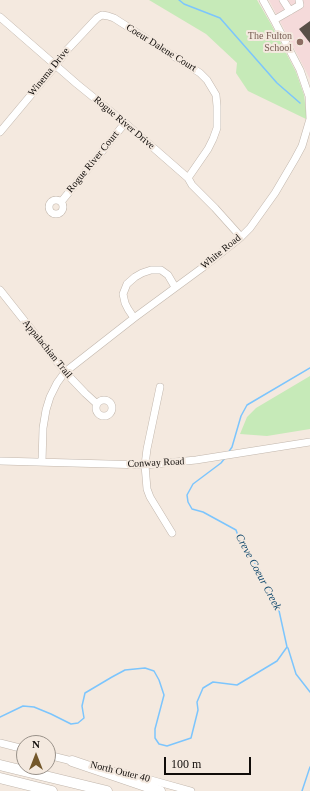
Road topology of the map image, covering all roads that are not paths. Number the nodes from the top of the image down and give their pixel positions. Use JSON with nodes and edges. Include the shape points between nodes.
{"nodes":[{"id":1,"x":263,"y":0,"type":"edge"},
{"id":2,"x":283,"y":0,"type":"edge"},
{"id":3,"x":299,"y":0,"type":"edge"},
{"id":4,"x":290,"y":11,"type":"junction"},
{"id":5,"x":0,"y":16,"type":"edge"},
{"id":6,"x":102,"y":16,"type":"joint"},
{"id":7,"x":274,"y":20,"type":"junction"},
{"id":8,"x":56,"y":65,"type":"junction"},
{"id":9,"x":309,"y":96,"type":"edge"},
{"id":10,"x":125,"y":123,"type":"junction"},
{"id":11,"x":0,"y":132,"type":"edge"},
{"id":12,"x":188,"y":178,"type":"junction"},
{"id":13,"x":61,"y":202,"type":"dead end"},
{"id":14,"x":241,"y":237,"type":"junction"},
{"id":15,"x":175,"y":287,"type":"junction"},
{"id":16,"x":0,"y":290,"type":"edge"},
{"id":17,"x":134,"y":318,"type":"junction"},
{"id":18,"x":65,"y":372,"type":"junction"},
{"id":19,"x":160,"y":387,"type":"dead end"},
{"id":20,"x":97,"y":404,"type":"dead end"},
{"id":21,"x":310,"y":442,"type":"edge"},
{"id":22,"x":0,"y":461,"type":"edge"},
{"id":23,"x":42,"y":462,"type":"junction"},
{"id":24,"x":145,"y":465,"type":"junction"},
{"id":25,"x":172,"y":533,"type":"dead end"},
{"id":26,"x":0,"y":743,"type":"edge"},
{"id":27,"x":16,"y":747,"type":"edge"},
{"id":28,"x":56,"y":757,"type":"edge"},
{"id":29,"x":72,"y":761,"type":"junction"},
{"id":30,"x":0,"y":765,"type":"edge"},
{"id":31,"x":0,"y":778,"type":"edge"},
{"id":32,"x":52,"y":791,"type":"edge"},
{"id":33,"x":107,"y":791,"type":"edge"},
{"id":34,"x":160,"y":791,"type":"edge"},
{"id":35,"x":191,"y":791,"type":"edge"}],
"edges":[{"from":1,"to":7,"type":"street","name":"White Road"},
{"from":2,"to":4,"type":"street"},
{"from":3,"to":4,"type":"street","via":[[300,4]]},
{"from":4,"to":7,"type":"street"},
{"from":5,"to":8,"type":"street","name":"Rogue River Drive"},
{"from":6,"to":8,"type":"street","name":"Winema Drive","via":[[92,23]]},
{"from":6,"to":12,"type":"street","name":"Coeur Dalene Court","via":[[114,18],[200,73],[216,95],[217,128],[208,149]]},
{"from":7,"to":9,"type":"street","name":"White Road","via":[[300,70]]},
{"from":8,"to":10,"type":"street","name":"Rogue River Drive"},
{"from":8,"to":11,"type":"street","name":"Winema Drive"},
{"from":9,"to":14,"type":"street","name":"White Road","via":[[310,119],[302,146],[266,206]]},
{"from":10,"to":12,"type":"street","name":"Rogue River Drive"},
{"from":10,"to":13,"type":"street","name":"Rogue River Court"},
{"from":12,"to":14,"type":"street","name":"Rogue River Drive"},
{"from":14,"to":15,"type":"street","name":"White Road"},
{"from":15,"to":17,"type":"street","name":"White Road"},
{"from":15,"to":17,"type":"street","via":[[168,275],[161,270],[142,272],[135,277],[127,284],[123,294]]},
{"from":16,"to":18,"type":"street","name":"Appalachian Trail"},
{"from":17,"to":18,"type":"street","name":"White Road"},
{"from":18,"to":20,"type":"street","name":"Appalachian Trail"},
{"from":18,"to":23,"type":"street","name":"White Road","via":[[57,383],[46,410]]},
{"from":19,"to":24,"type":"street","via":[[146,449]]},
{"from":21,"to":24,"type":"street","name":"Conway Road","via":[[196,460]]},
{"from":22,"to":23,"type":"street","name":"Conway Road"},
{"from":23,"to":24,"type":"street","name":"Conway Road"},
{"from":24,"to":25,"type":"street","via":[[150,497]]},
{"from":26,"to":27,"type":"street"},
{"from":28,"to":29,"type":"street","name":"North Outer 40"},
{"from":29,"to":34,"type":"highway"},
{"from":29,"to":35,"type":"street","name":"North Outer 40"},
{"from":30,"to":33,"type":"highway"},
{"from":31,"to":32,"type":"highway"}]}
